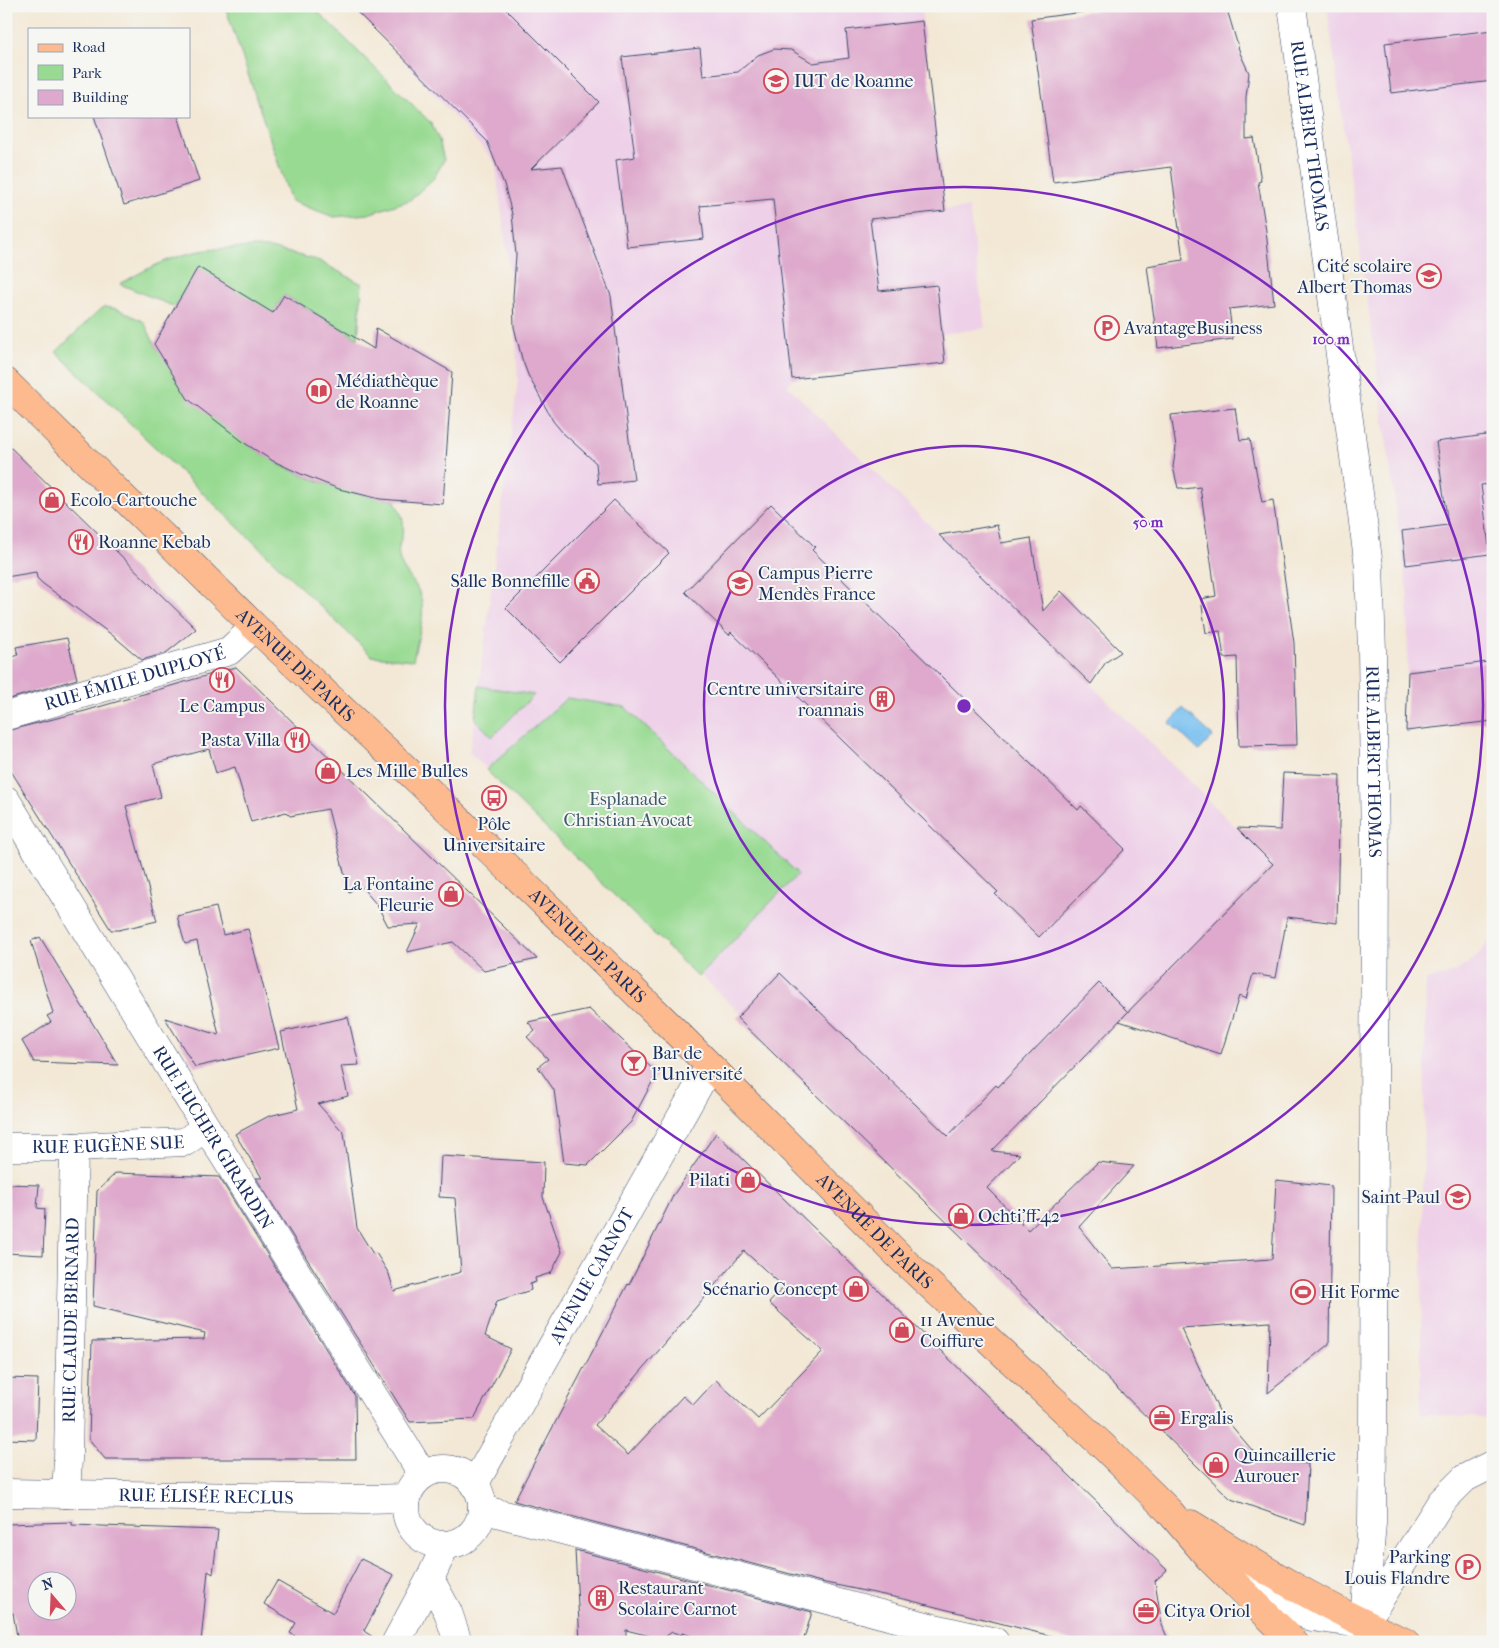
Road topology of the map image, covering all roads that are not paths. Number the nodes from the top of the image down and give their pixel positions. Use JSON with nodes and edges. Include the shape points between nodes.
{"nodes":[{"id":1,"x":1292,"y":6,"type":"edge"},
{"id":2,"x":6,"y":382,"type":"edge"},
{"id":3,"x":255,"y":627,"type":"junction"},
{"id":4,"x":6,"y":716,"type":"edge"},
{"id":5,"x":6,"y":800,"type":"edge"},
{"id":6,"x":709,"y":1067,"type":"junction"},
{"id":7,"x":206,"y":1128,"type":"junction"},
{"id":8,"x":6,"y":1147,"type":"edge"},
{"id":9,"x":74,"y":1147,"type":"junction"},
{"id":10,"x":1493,"y":1464,"type":"edge"},
{"id":11,"x":423,"y":1475,"type":"junction"},
{"id":12,"x":6,"y":1493,"type":"edge"},
{"id":13,"x":66,"y":1494,"type":"junction"},
{"id":14,"x":478,"y":1497,"type":"junction"},
{"id":15,"x":407,"y":1498,"type":"junction"},
{"id":16,"x":1169,"y":1510,"type":"junction"},
{"id":17,"x":445,"y":1546,"type":"junction"},
{"id":18,"x":1226,"y":1576,"type":"junction"},
{"id":19,"x":430,"y":1579,"type":"junction"},
{"id":20,"x":1363,"y":1633,"type":"edge"},
{"id":21,"x":396,"y":1642,"type":"edge"},
{"id":22,"x":458,"y":1642,"type":"edge"},
{"id":23,"x":995,"y":1642,"type":"edge"},
{"id":24,"x":1294,"y":1642,"type":"edge"},
{"id":25,"x":1405,"y":1642,"type":"edge"}],
"edges":[{"from":1,"to":20,"type":"street","name":"RUE ALBERT THOMAS","via":[[1369,566],[1375,847],[1372,1523]]},
{"from":2,"to":3,"type":"main road","name":"AVENUE DE PARIS"},
{"from":3,"to":4,"type":"street","name":"RUE ÉMILE DUPLOYÉ","via":[[229,651]]},
{"from":3,"to":6,"type":"main road","name":"AVENUE DE PARIS","via":[[427,789]]},
{"from":5,"to":7,"type":"street","name":"RUE EUCHER GIRARDIN"},
{"from":6,"to":14,"type":"street","name":"AVENUE CARNOT"},
{"from":6,"to":16,"type":"main road","name":"AVENUE DE PARIS","via":[[905,1262]]},
{"from":7,"to":9,"type":"street","name":"RUE EUGÈNE SUE","via":[[185,1142]]},
{"from":7,"to":11,"type":"street","name":"RUE EUCHER GIRARDIN"},
{"from":8,"to":9,"type":"street","name":"RUE EUGÈNE SUE"},
{"from":9,"to":13,"type":"street","name":"RUE CLAUDE BERNARD"},
{"from":10,"to":20,"type":"street","via":[[1465,1478],[1441,1502]]},
{"from":11,"to":14,"type":"street","via":[[445,1469],[456,1471],[466,1476]]},
{"from":11,"to":15,"type":"street"},
{"from":12,"to":13,"type":"street","name":"RUE ÉLISÉE RECLUS"},
{"from":13,"to":15,"type":"street","name":"RUE ÉLISÉE RECLUS"},
{"from":14,"to":17,"type":"street","via":[[480,1520],[474,1530],[456,1544]]},
{"from":14,"to":23,"type":"street","via":[[934,1628]]},
{"from":15,"to":17,"type":"street","via":[[408,1521],[414,1531],[428,1542]]},
{"from":16,"to":18,"type":"main road"},
{"from":16,"to":20,"type":"main road"},
{"from":17,"to":19,"type":"street"},
{"from":18,"to":20,"type":"street","via":[[1286,1607]]},
{"from":18,"to":24,"type":"main road"},
{"from":19,"to":21,"type":"street"},
{"from":19,"to":22,"type":"street","via":[[448,1612]]},
{"from":20,"to":25,"type":"main road"}]}
